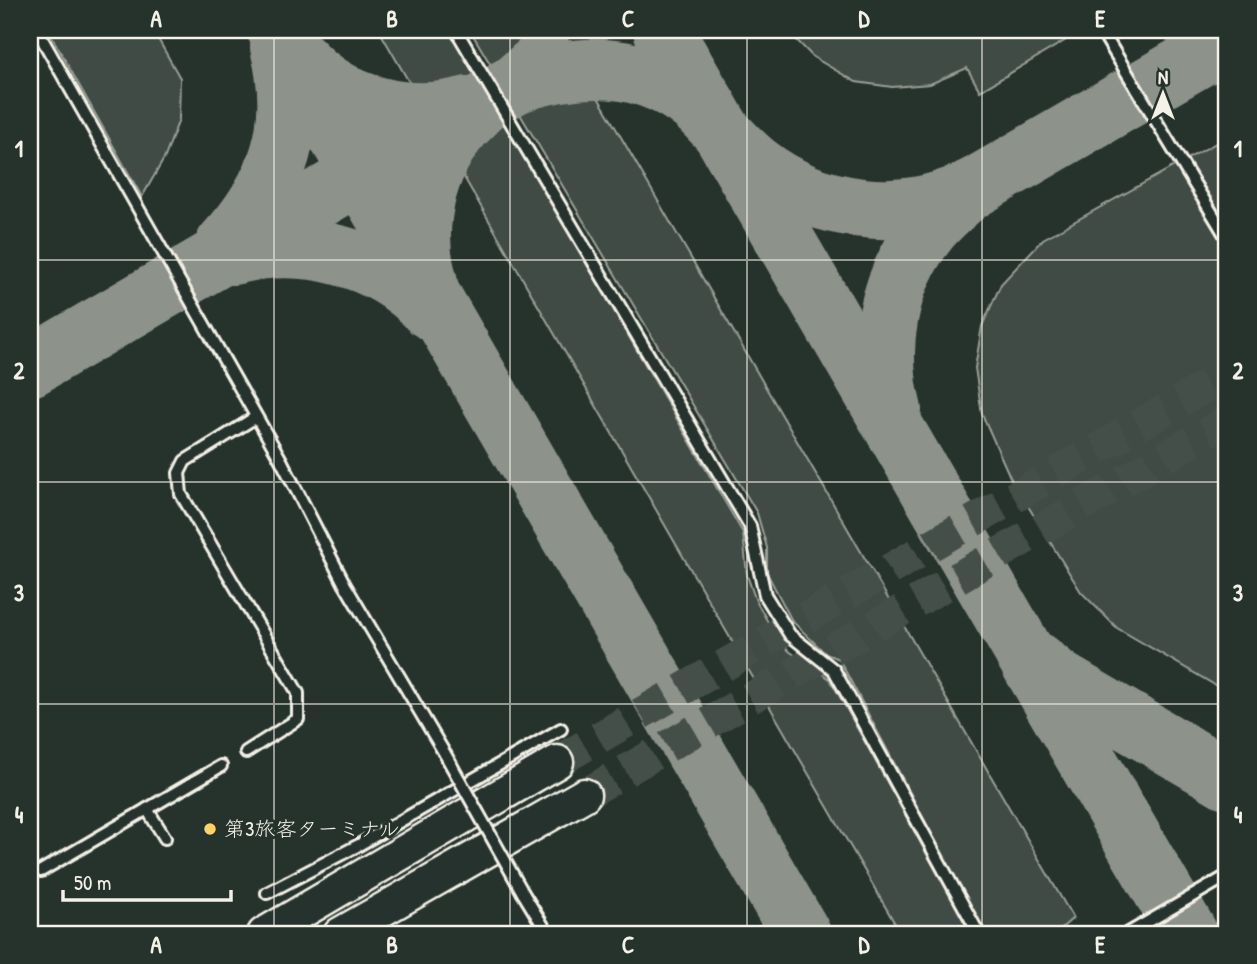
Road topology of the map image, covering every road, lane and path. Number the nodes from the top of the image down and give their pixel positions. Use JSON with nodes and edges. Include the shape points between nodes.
{"nodes":[{"id":1,"x":37,"y":30,"type":"edge"},
{"id":2,"x":456,"y":30,"type":"edge"},
{"id":3,"x":1101,"y":30,"type":"edge"},
{"id":4,"x":1227,"y":238,"type":"edge"},
{"id":5,"x":256,"y":417,"type":"junction"},
{"id":6,"x":561,"y":729,"type":"dead end"},
{"id":7,"x":246,"y":752,"type":"dead end"},
{"id":8,"x":557,"y":762,"type":"tunnel mouth"},
{"id":9,"x":221,"y":766,"type":"dead end"},
{"id":10,"x":584,"y":795,"type":"tunnel mouth"},
{"id":11,"x":148,"y":809,"type":"junction"},
{"id":12,"x":165,"y":838,"type":"dead end"},
{"id":13,"x":41,"y":871,"type":"dead end"},
{"id":14,"x":1227,"y":876,"type":"edge"},
{"id":15,"x":267,"y":893,"type":"dead end"},
{"id":16,"x":264,"y":934,"type":"edge"},
{"id":17,"x":340,"y":934,"type":"edge"},
{"id":18,"x":548,"y":934,"type":"edge"},
{"id":19,"x":979,"y":934,"type":"edge"},
{"id":20,"x":1128,"y":934,"type":"edge"}],
"edges":[{"from":1,"to":5,"type":"lane"},
{"from":2,"to":19,"type":"lane","via":[[750,526],[765,595],[790,635],[834,670]]},
{"from":3,"to":4,"type":"lane"},
{"from":5,"to":7,"type":"lane","via":[[185,461],[179,473],[181,494],[298,693],[298,719]]},
{"from":5,"to":18,"type":"lane","bridge":true,"via":[[345,585]]},
{"from":6,"to":15,"type":"lane"},
{"from":8,"to":16,"type":"street"},
{"from":9,"to":11,"type":"lane"},
{"from":10,"to":17,"type":"street"},
{"from":11,"to":12,"type":"lane"},
{"from":11,"to":13,"type":"lane"},
{"from":14,"to":20,"type":"lane"}]}
